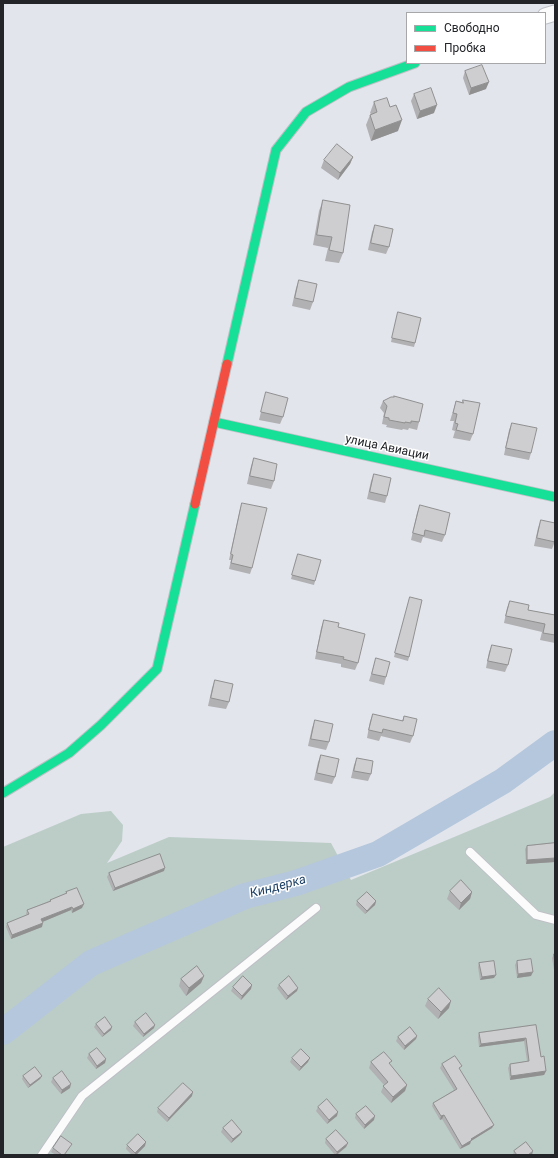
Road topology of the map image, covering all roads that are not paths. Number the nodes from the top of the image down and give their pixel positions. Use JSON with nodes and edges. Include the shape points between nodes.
{"nodes":[{"id":1,"x":412,"y":64,"type":"edge"},
{"id":2,"x":214,"y":422,"type":"junction"},
{"id":3,"x":555,"y":497,"type":"edge"},
{"id":4,"x":3,"y":793,"type":"edge"},
{"id":5,"x":470,"y":852,"type":"dead end"},
{"id":6,"x":316,"y":908,"type":"dead end"},
{"id":7,"x":555,"y":920,"type":"edge"},
{"id":8,"x":42,"y":1155,"type":"edge"}],
"edges":[{"from":1,"to":2,"type":"street","via":[[349,86],[306,112],[276,150]]},
{"from":2,"to":3,"type":"street","name":"улица Авиации"},
{"from":2,"to":4,"type":"street","via":[[157,669],[69,753]]},
{"from":5,"to":7,"type":"lane","via":[[536,915]]},
{"from":6,"to":8,"type":"lane","via":[[82,1096]]}]}
